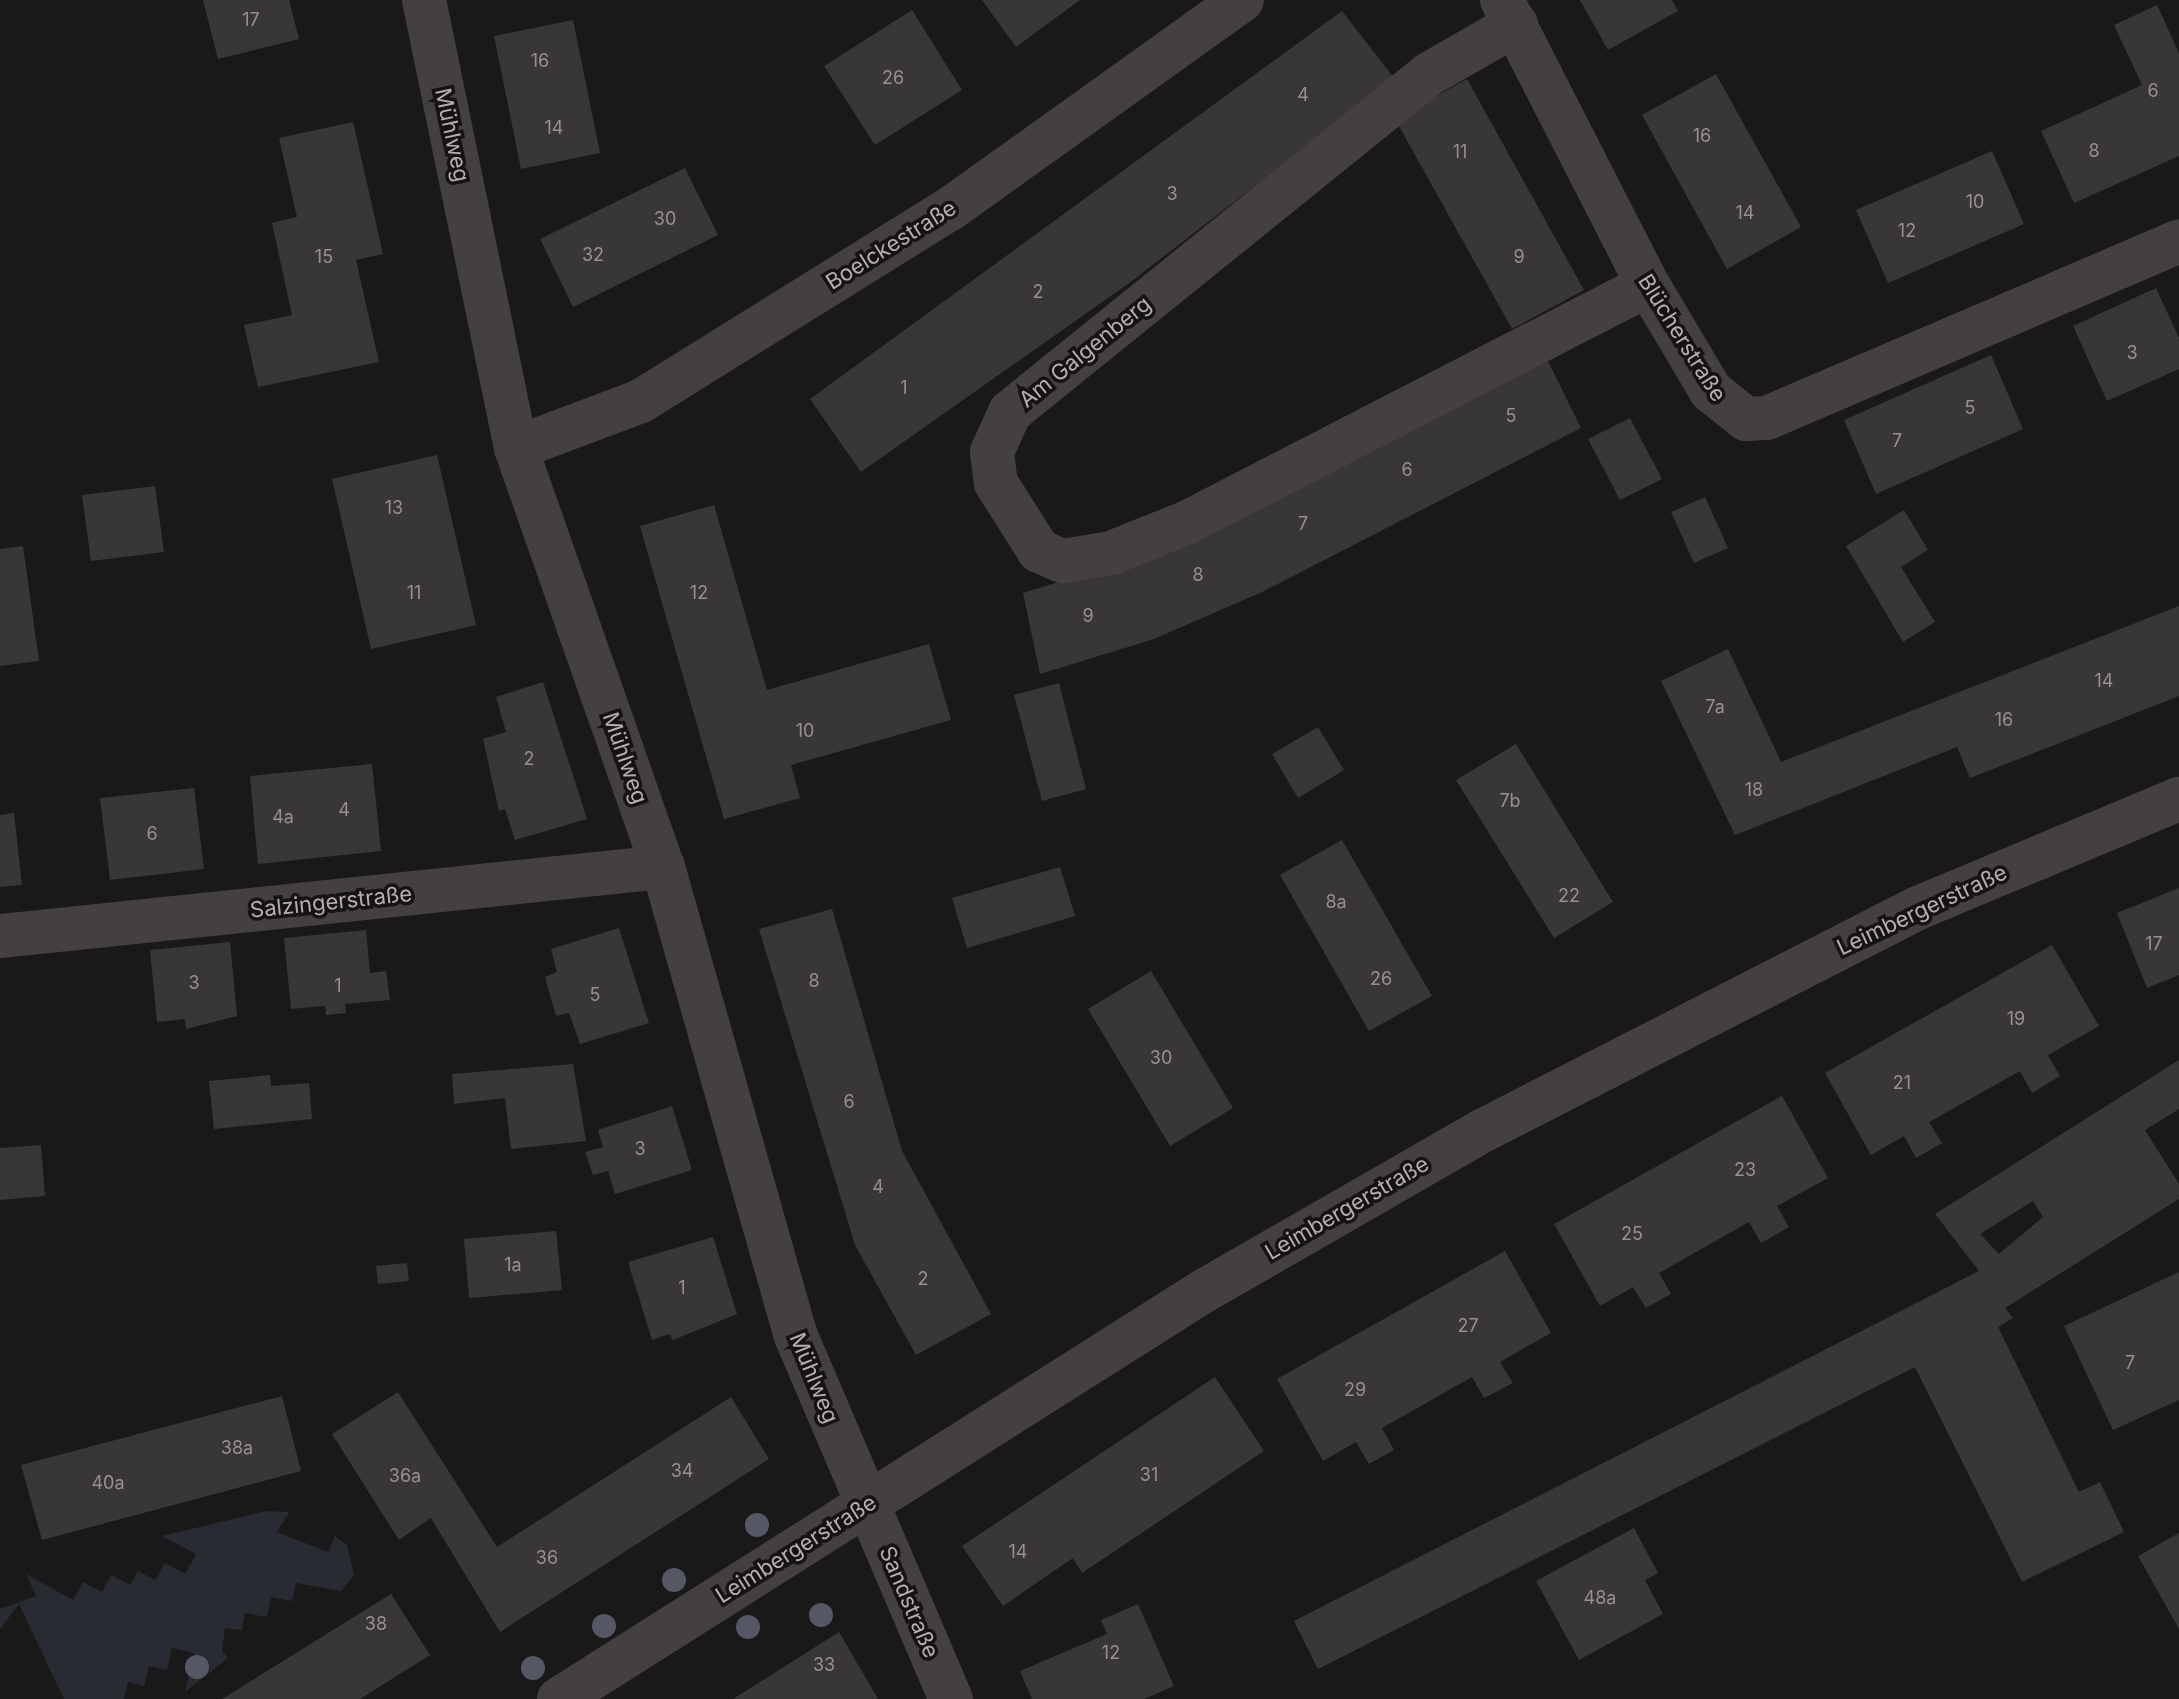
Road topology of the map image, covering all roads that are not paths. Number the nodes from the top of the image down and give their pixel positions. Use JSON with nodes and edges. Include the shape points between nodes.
{"nodes":[{"id":1,"x":424,"y":0,"type":"edge"},
{"id":2,"x":1242,"y":0,"type":"edge"},
{"id":3,"x":1509,"y":12,"type":"edge"},
{"id":4,"x":2179,"y":241,"type":"edge"},
{"id":5,"x":1648,"y":285,"type":"junction"},
{"id":6,"x":516,"y":448,"type":"junction"},
{"id":7,"x":2179,"y":799,"type":"edge"},
{"id":8,"x":663,"y":867,"type":"junction"},
{"id":9,"x":0,"y":936,"type":"edge"},
{"id":10,"x":868,"y":1504,"type":"junction"},
{"id":11,"x":559,"y":1699,"type":"edge"},
{"id":12,"x":951,"y":1699,"type":"edge"}],
"edges":[{"from":1,"to":6,"type":"street","name":"Mühlweg"},
{"from":2,"to":6,"type":"street","name":"Boelckestraße","via":[[950,209],[641,401]]},
{"from":3,"to":5,"type":"street","name":"Blücherstraße"},
{"from":3,"to":5,"type":"street","name":"Am Galgenberg","via":[[1010,412],[992,452],[996,483],[1039,551],[1063,561],[1111,553],[1188,522]]},
{"from":4,"to":5,"type":"street","name":"Blücherstraße","via":[[1767,418],[1728,411]]},
{"from":6,"to":8,"type":"street","name":"Mühlweg"},
{"from":7,"to":10,"type":"street","name":"Leimbergerstraße","via":[[1918,908],[1484,1130],[1202,1292]]},
{"from":8,"to":9,"type":"street","name":"Salzingerstraße"},
{"from":8,"to":10,"type":"street","name":"Mühlweg","via":[[796,1336]]},
{"from":10,"to":11,"type":"street","name":"Leimbergerstraße"},
{"from":10,"to":12,"type":"street","name":"Sandstraße"}]}
